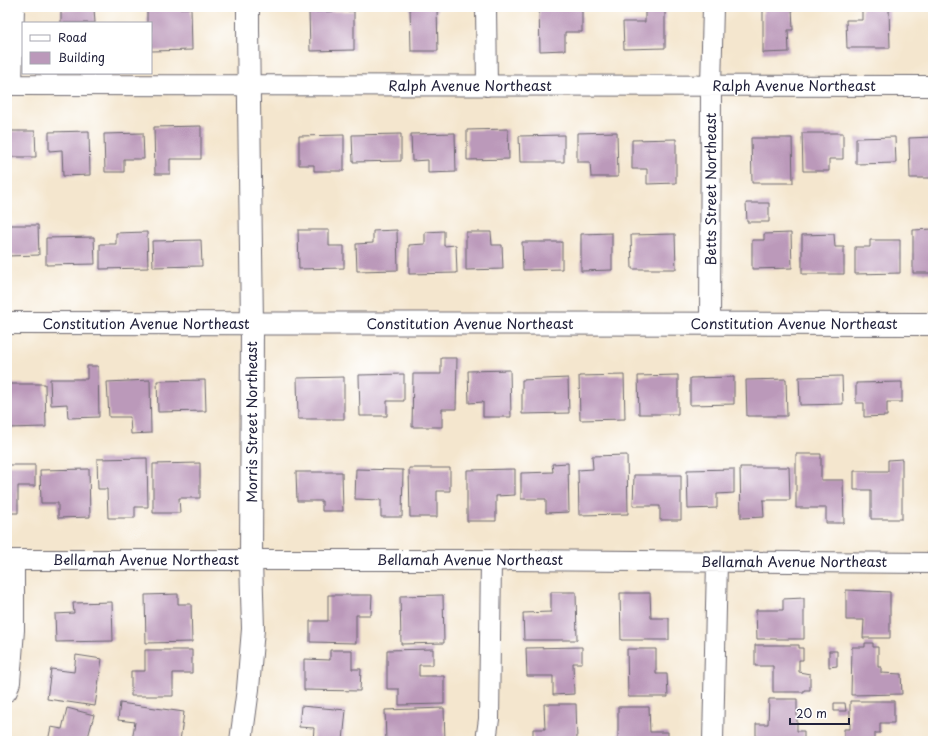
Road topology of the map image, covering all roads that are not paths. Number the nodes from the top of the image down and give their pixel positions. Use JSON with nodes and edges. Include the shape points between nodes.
{"nodes":[{"id":1,"x":14,"y":7,"type":"edge"},
{"id":2,"x":248,"y":7,"type":"edge"},
{"id":3,"x":486,"y":7,"type":"edge"},
{"id":4,"x":713,"y":7,"type":"edge"},
{"id":5,"x":10,"y":85,"type":"edge"},
{"id":6,"x":248,"y":85,"type":"junction"},
{"id":7,"x":487,"y":86,"type":"junction"},
{"id":8,"x":711,"y":86,"type":"junction"},
{"id":9,"x":933,"y":86,"type":"edge"},
{"id":10,"x":7,"y":323,"type":"edge"},
{"id":11,"x":710,"y":323,"type":"junction"},
{"id":12,"x":252,"y":324,"type":"junction"},
{"id":13,"x":933,"y":324,"type":"edge"},
{"id":14,"x":10,"y":560,"type":"edge"},
{"id":15,"x":251,"y":560,"type":"junction"},
{"id":16,"x":491,"y":560,"type":"junction"},
{"id":17,"x":716,"y":562,"type":"junction"},
{"id":18,"x":933,"y":563,"type":"edge"},
{"id":19,"x":7,"y":691,"type":"edge"},
{"id":20,"x":241,"y":741,"type":"edge"},
{"id":21,"x":486,"y":741,"type":"edge"},
{"id":22,"x":713,"y":741,"type":"edge"}],
"edges":[{"from":1,"to":5,"type":"street"},
{"from":2,"to":6,"type":"street","name":"Morris Street Northeast"},
{"from":3,"to":7,"type":"street"},
{"from":4,"to":8,"type":"street","name":"Betts Street Northeast"},
{"from":5,"to":6,"type":"street","name":"Ralph Avenue Northeast"},
{"from":6,"to":7,"type":"street","name":"Ralph Avenue Northeast"},
{"from":6,"to":12,"type":"street","name":"Morris Street Northeast"},
{"from":7,"to":8,"type":"street","name":"Ralph Avenue Northeast"},
{"from":8,"to":9,"type":"street","name":"Ralph Avenue Northeast"},
{"from":8,"to":11,"type":"street","name":"Betts Street Northeast"},
{"from":10,"to":12,"type":"street","name":"Constitution Avenue Northeast"},
{"from":11,"to":12,"type":"street","name":"Constitution Avenue Northeast"},
{"from":11,"to":13,"type":"street","name":"Constitution Avenue Northeast"},
{"from":12,"to":15,"type":"street","name":"Morris Street Northeast"},
{"from":14,"to":15,"type":"street","name":"Bellamah Avenue Northeast"},
{"from":14,"to":19,"type":"street","via":[[14,630]]},
{"from":15,"to":16,"type":"street","name":"Bellamah Avenue Northeast"},
{"from":15,"to":20,"type":"street","name":"Morris Street Northeast","via":[[253,629]]},
{"from":16,"to":17,"type":"street","name":"Bellamah Avenue Northeast"},
{"from":16,"to":21,"type":"street","via":[[489,719]]},
{"from":17,"to":18,"type":"street","name":"Bellamah Avenue Northeast"},
{"from":17,"to":22,"type":"street"}]}
